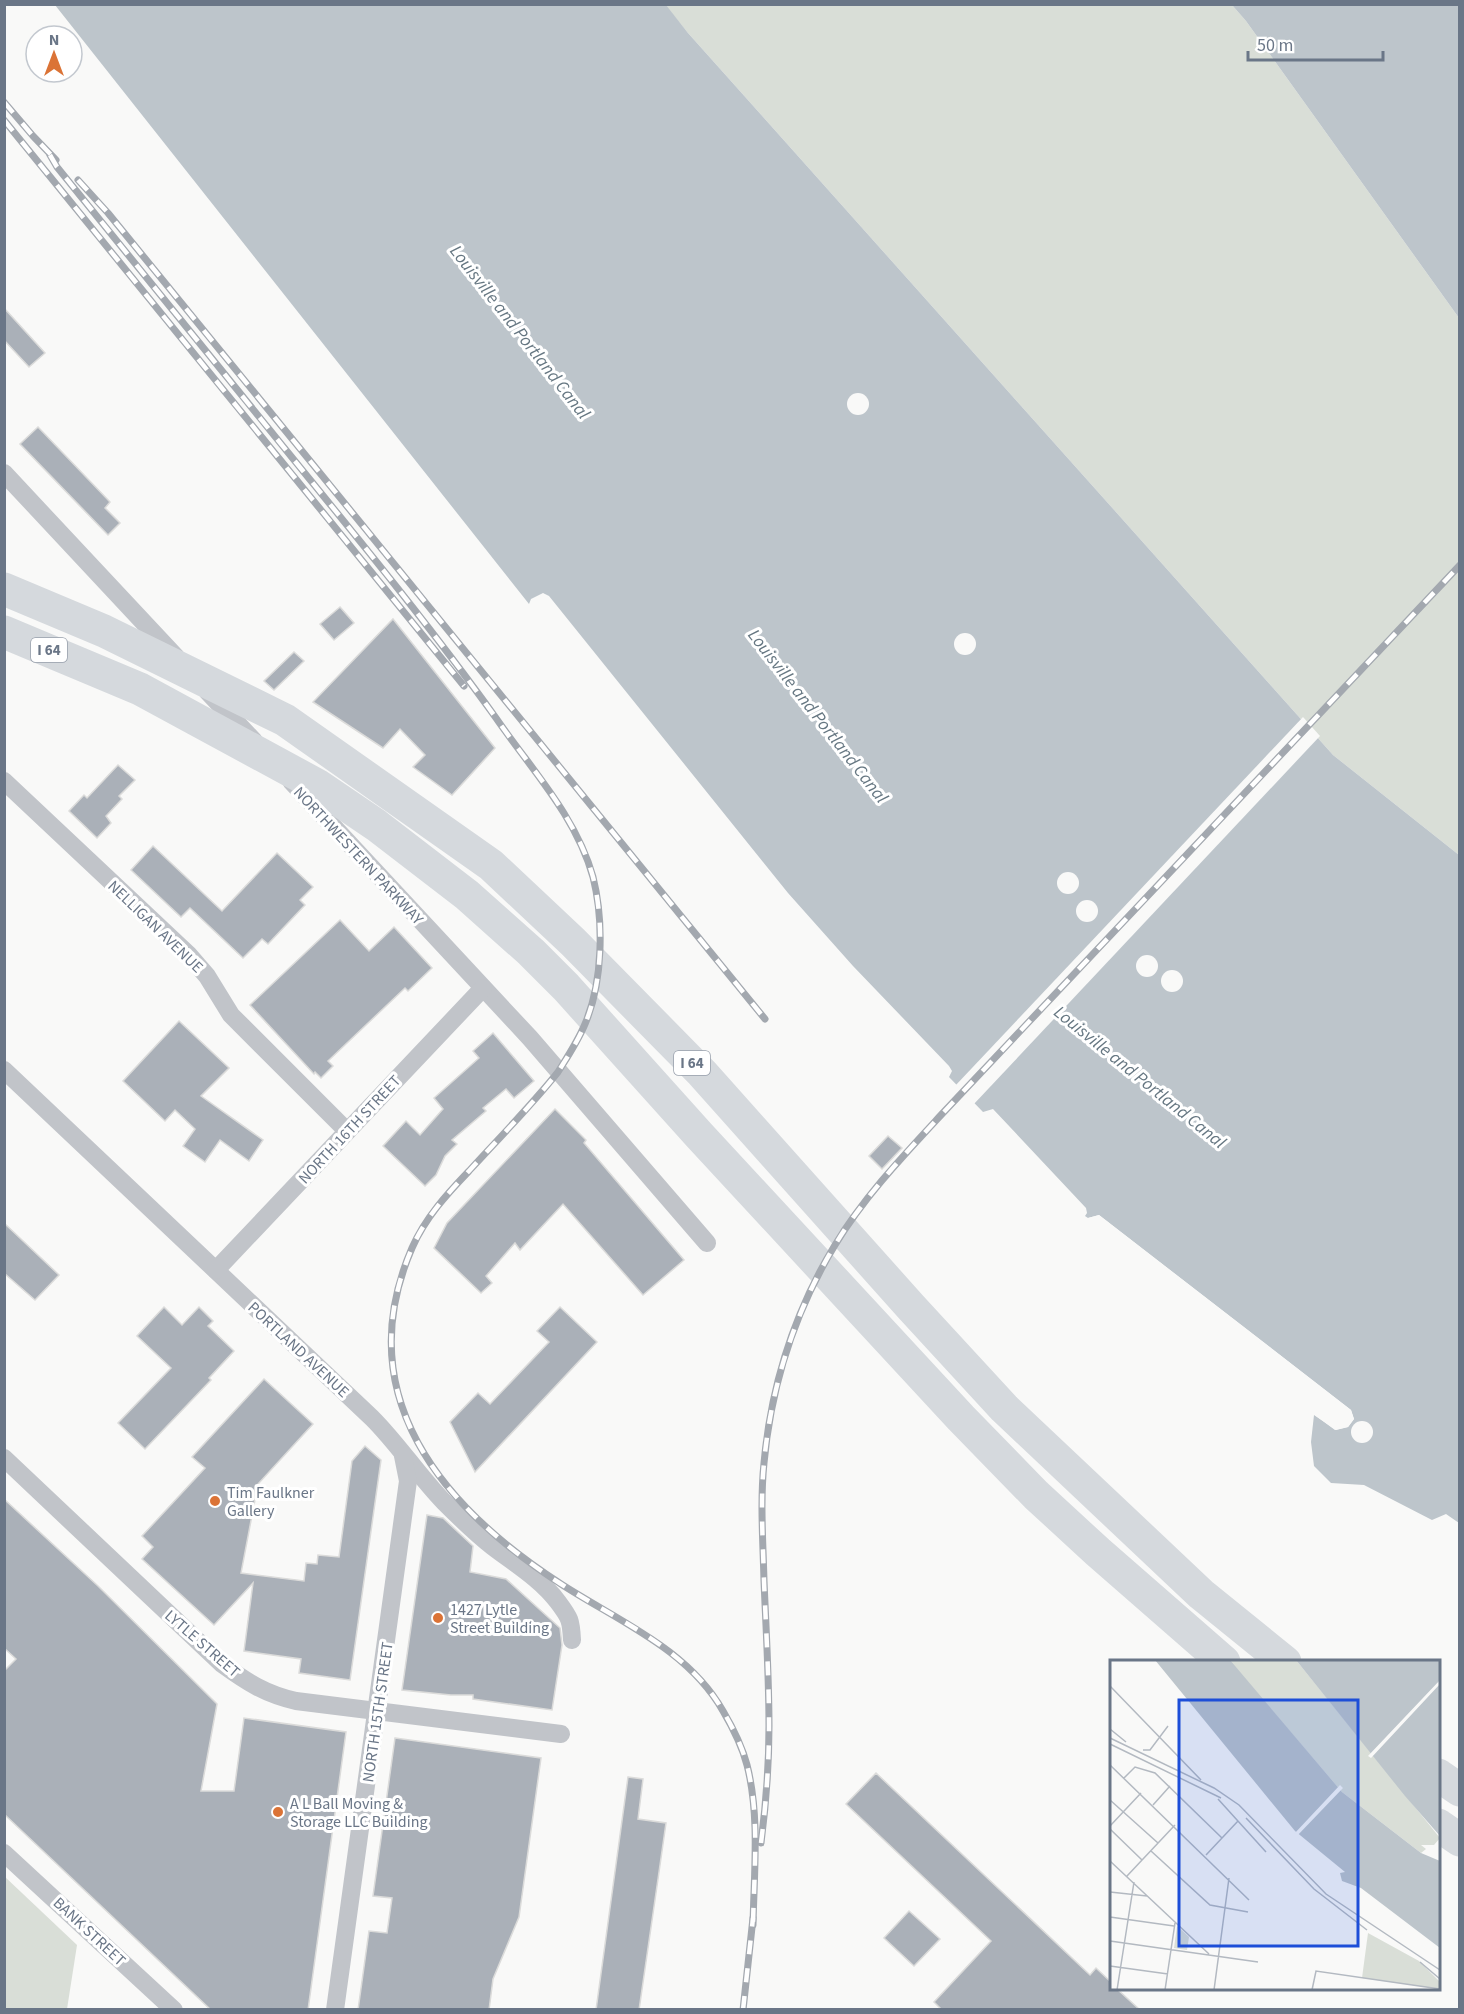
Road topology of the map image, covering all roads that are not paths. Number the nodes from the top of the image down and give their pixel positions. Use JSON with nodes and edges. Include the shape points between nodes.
{"nodes":[{"id":1,"x":4,"y":473,"type":"edge"},
{"id":2,"x":4,"y":589,"type":"edge"},
{"id":3,"x":4,"y":632,"type":"edge"},
{"id":4,"x":4,"y":782,"type":"edge"},
{"id":5,"x":483,"y":988,"type":"junction"},
{"id":6,"x":4,"y":1070,"type":"edge"},
{"id":7,"x":347,"y":1131,"type":"junction"},
{"id":8,"x":707,"y":1243,"type":"dead end"},
{"id":9,"x":216,"y":1270,"type":"junction"},
{"id":10,"x":401,"y":1451,"type":"junction"},
{"id":11,"x":4,"y":1458,"type":"edge"},
{"id":12,"x":572,"y":1640,"type":"dead end"},
{"id":13,"x":1222,"y":1660,"type":"edge"},
{"id":14,"x":1283,"y":1660,"type":"edge"},
{"id":15,"x":376,"y":1710,"type":"junction"},
{"id":16,"x":561,"y":1734,"type":"dead end"},
{"id":17,"x":1440,"y":1776,"type":"edge"},
{"id":18,"x":1460,"y":1790,"type":"edge"},
{"id":19,"x":1440,"y":1826,"type":"edge"},
{"id":20,"x":1460,"y":1840,"type":"edge"},
{"id":21,"x":4,"y":1853,"type":"edge"},
{"id":22,"x":174,"y":2010,"type":"edge"},
{"id":23,"x":335,"y":2010,"type":"edge"}],
"edges":[{"from":1,"to":5,"type":"street","name":"NORTHWESTERN PARKWAY"},
{"from":2,"to":14,"type":"highway","number":"I 64","via":[[104,631],[285,720],[491,865],[702,1073],[1004,1408],[1201,1594]]},
{"from":3,"to":13,"type":"highway","number":"I 64","via":[[140,689],[317,785],[467,895],[566,987],[699,1136],[1036,1495]]},
{"from":4,"to":7,"type":"street","name":"NELLIGAN AVENUE","via":[[188,954],[231,1014]]},
{"from":5,"to":7,"type":"street","name":"NORTH 16TH STREET"},
{"from":5,"to":8,"type":"street","name":"NORTHWESTERN PARKWAY","via":[[531,1038]]},
{"from":6,"to":9,"type":"street","name":"PORTLAND AVENUE"},
{"from":7,"to":9,"type":"street","name":"NORTH 16TH STREET"},
{"from":9,"to":10,"type":"street","name":"PORTLAND AVENUE","via":[[372,1418]]},
{"from":10,"to":12,"type":"street","name":"PORTLAND AVENUE","via":[[444,1501],[557,1600],[571,1621]]},
{"from":10,"to":15,"type":"street","name":"NORTH 15TH STREET","via":[[408,1481]]},
{"from":11,"to":15,"type":"street","name":"LYTLE STREET","via":[[222,1664],[249,1683],[296,1701]]},
{"from":15,"to":16,"type":"street","name":"LYTLE STREET"},
{"from":15,"to":23,"type":"street","name":"NORTH 15TH STREET"},
{"from":17,"to":18,"type":"highway"},
{"from":19,"to":20,"type":"highway"},
{"from":21,"to":22,"type":"street","name":"BANK STREET"}]}
